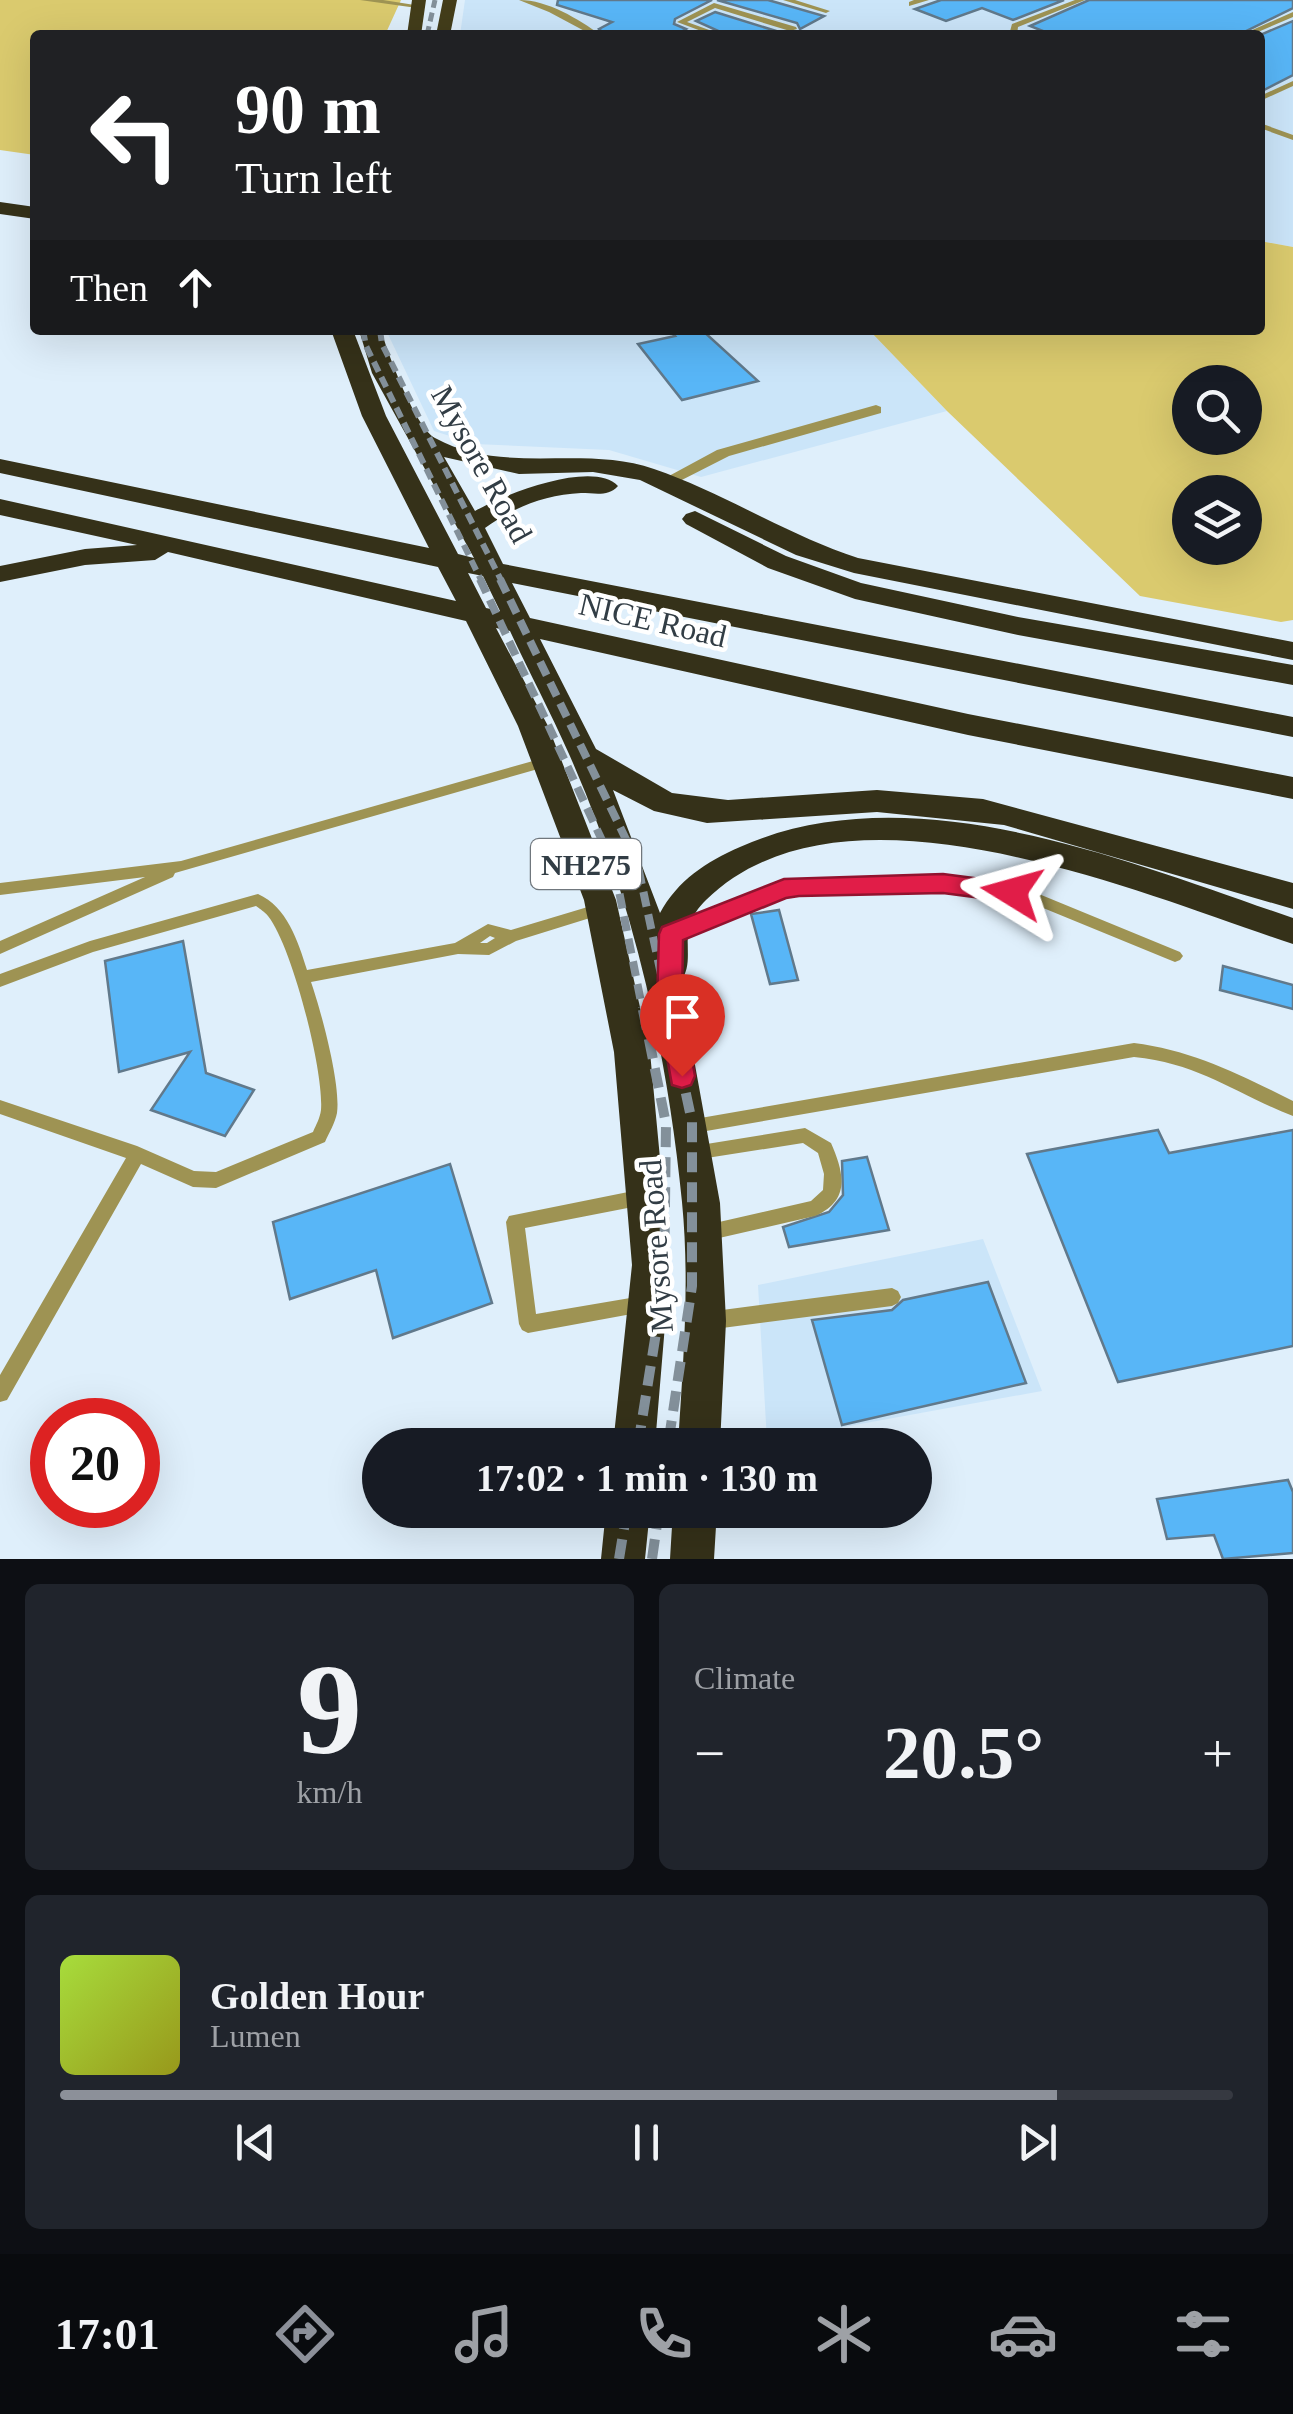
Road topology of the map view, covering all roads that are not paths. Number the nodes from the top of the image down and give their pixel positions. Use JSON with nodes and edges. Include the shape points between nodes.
{"nodes":[{"id":1,"x":364,"y":0,"type":"edge"},
{"id":2,"x":450,"y":0,"type":"edge"},
{"id":3,"x":523,"y":0,"type":"edge"},
{"id":4,"x":725,"y":0,"type":"edge"},
{"id":5,"x":787,"y":0,"type":"edge"},
{"id":6,"x":1081,"y":0,"type":"edge"},
{"id":7,"x":418,"y":3,"type":"edge"},
{"id":8,"x":714,"y":5,"type":"junction"},
{"id":9,"x":826,"y":12,"type":"dead end"},
{"id":10,"x":1293,"y":14,"type":"edge"},
{"id":11,"x":415,"y":30,"type":"edge"},
{"id":12,"x":443,"y":30,"type":"edge"},
{"id":13,"x":588,"y":30,"type":"edge"},
{"id":14,"x":705,"y":30,"type":"edge"},
{"id":15,"x":792,"y":30,"type":"dead end"},
{"id":16,"x":1012,"y":30,"type":"edge"},
{"id":17,"x":1256,"y":30,"type":"edge"},
{"id":18,"x":1293,"y":83,"type":"edge"},
{"id":19,"x":1265,"y":97,"type":"edge"},
{"id":20,"x":1265,"y":127,"type":"edge"},
{"id":21,"x":1293,"y":138,"type":"edge"},
{"id":22,"x":0,"y":192,"type":"edge"},
{"id":23,"x":30,"y":195,"type":"edge"},
{"id":24,"x":0,"y":208,"type":"edge"},
{"id":25,"x":30,"y":213,"type":"edge"},
{"id":26,"x":344,"y":335,"type":"edge"},
{"id":27,"x":373,"y":335,"type":"edge"},
{"id":28,"x":876,"y":410,"type":"dead end"},
{"id":29,"x":421,"y":442,"type":"junction"},
{"id":30,"x":0,"y":466,"type":"edge"},
{"id":31,"x":664,"y":482,"type":"junction"},
{"id":32,"x":0,"y":507,"type":"edge"},
{"id":33,"x":470,"y":526,"type":"junction"},
{"id":34,"x":198,"y":551,"type":"junction"},
{"id":35,"x":0,"y":574,"type":"edge"},
{"id":36,"x":1293,"y":651,"type":"edge"},
{"id":37,"x":1293,"y":675,"type":"edge"},
{"id":38,"x":1293,"y":728,"type":"edge"},
{"id":39,"x":585,"y":756,"type":"junction"},
{"id":40,"x":547,"y":762,"type":"junction"},
{"id":41,"x":1293,"y":788,"type":"edge"},
{"id":42,"x":181,"y":867,"type":"junction"},
{"id":43,"x":1204,"y":884,"type":"junction"},
{"id":44,"x":0,"y":889,"type":"edge"},
{"id":45,"x":1293,"y":896,"type":"edge"},
{"id":46,"x":601,"y":909,"type":"junction"},
{"id":47,"x":1293,"y":931,"type":"edge"},
{"id":48,"x":671,"y":934,"type":"junction"},
{"id":49,"x":0,"y":948,"type":"edge"},
{"id":50,"x":1175,"y":956,"type":"dead end"},
{"id":51,"x":302,"y":976,"type":"junction"},
{"id":52,"x":0,"y":980,"type":"edge"},
{"id":53,"x":670,"y":1003,"type":"junction"},
{"id":54,"x":0,"y":1107,"type":"edge"},
{"id":55,"x":1293,"y":1110,"type":"edge"},
{"id":56,"x":691,"y":1140,"type":"junction"},
{"id":57,"x":137,"y":1154,"type":"junction"},
{"id":58,"x":645,"y":1197,"type":"junction"},
{"id":59,"x":702,"y":1234,"type":"junction"},
{"id":60,"x":892,"y":1297,"type":"dead end"},
{"id":61,"x":648,"y":1304,"type":"junction"},
{"id":62,"x":706,"y":1321,"type":"junction"},
{"id":63,"x":0,"y":1392,"type":"edge"},
{"id":64,"x":636,"y":1428,"type":"edge"},
{"id":65,"x":700,"y":1428,"type":"edge"},
{"id":66,"x":626,"y":1528,"type":"edge"},
{"id":67,"x":693,"y":1528,"type":"edge"},
{"id":68,"x":623,"y":1559,"type":"edge"},
{"id":69,"x":692,"y":1559,"type":"edge"}],
"edges":[{"from":1,"to":7,"type":"lane"},
{"from":2,"to":12,"type":"highway"},
{"from":3,"to":13,"type":"lane"},
{"from":4,"to":8,"type":"lane"},
{"from":5,"to":9,"type":"lane"},
{"from":6,"to":16,"type":"lane"},
{"from":7,"to":11,"type":"highway"},
{"from":8,"to":14,"type":"lane","via":[[682,22]]},
{"from":8,"to":15,"type":"lane"},
{"from":10,"to":17,"type":"lane"},
{"from":18,"to":19,"type":"lane"},
{"from":20,"to":21,"type":"lane"},
{"from":22,"to":23,"type":"highway"},
{"from":24,"to":25,"type":"highway"},
{"from":26,"to":40,"type":"highway","name":"Mysore Road","number":"NH275","via":[[374,416]]},
{"from":27,"to":29,"type":"highway","name":"Mysore Road","number":"NH275","via":[[383,373]]},
{"from":28,"to":31,"type":"street","via":[[723,453]]},
{"from":29,"to":31,"type":"highway","via":[[501,464],[593,464]]},
{"from":29,"to":33,"type":"highway","name":"Mysore Road","number":"NH275"},
{"from":30,"to":38,"type":"highway","name":"NICE Road","via":[[639,601]]},
{"from":31,"to":36,"type":"highway","via":[[854,565]]},
{"from":32,"to":34,"type":"highway","name":"NICE Road"},
{"from":33,"to":37,"type":"highway","via":[[531,492],[615,486],[653,496],[777,562],[855,590]]},
{"from":33,"to":39,"type":"highway","name":"Mysore Road","number":"NH275"},
{"from":34,"to":35,"type":"highway","via":[[86,556]]},
{"from":34,"to":41,"type":"highway","name":"NICE Road","via":[[680,662]]},
{"from":39,"to":43,"type":"highway","via":[[665,803],[746,813],[830,802],[918,801],[1004,814]]},
{"from":39,"to":53,"type":"highway","name":"Mysore Road","number":"NH275","via":[[615,827]]},
{"from":40,"to":42,"type":"lane"},
{"from":40,"to":46,"type":"highway","name":"Mysore Road","number":"NH275"},
{"from":42,"to":44,"type":"lane"},
{"from":42,"to":49,"type":"lane"},
{"from":43,"to":45,"type":"highway"},
{"from":43,"to":47,"type":"highway"},
{"from":43,"to":48,"type":"highway","via":[[944,832],[846,830],[763,846],[737,859],[683,904]]},
{"from":46,"to":51,"type":"lane","via":[[489,948]]},
{"from":46,"to":58,"type":"highway","name":"Mysore Road","number":"NH275","via":[[632,1052]]},
{"from":48,"to":50,"type":"lane","via":[[784,888],[943,884],[1034,898]]},
{"from":48,"to":53,"type":"highway"},
{"from":51,"to":52,"type":"lane","via":[[274,909],[258,900]]},
{"from":51,"to":57,"type":"lane","via":[[328,1090],[330,1114],[319,1137],[216,1180],[194,1179]]},
{"from":53,"to":56,"type":"highway","name":"Mysore Road","number":"NH275"},
{"from":54,"to":57,"type":"lane"},
{"from":55,"to":56,"type":"lane","via":[[1191,1061],[1134,1050]]},
{"from":56,"to":59,"type":"highway","name":"Mysore Road","number":"NH275"},
{"from":56,"to":59,"type":"lane","via":[[805,1135],[825,1148],[834,1189],[815,1208]]},
{"from":57,"to":63,"type":"lane"},
{"from":58,"to":61,"type":"highway","name":"Mysore Road","number":"NH275","via":[[652,1265]]},
{"from":58,"to":61,"type":"lane","via":[[515,1222],[528,1324]]},
{"from":59,"to":62,"type":"highway","name":"Mysore Road","number":"NH275"},
{"from":60,"to":62,"type":"lane"},
{"from":61,"to":64,"type":"highway","name":"Mysore Road","number":"NH275"},
{"from":62,"to":65,"type":"highway","name":"Mysore Road","number":"NH275"},
{"from":66,"to":68,"type":"highway"},
{"from":67,"to":69,"type":"highway"}]}
